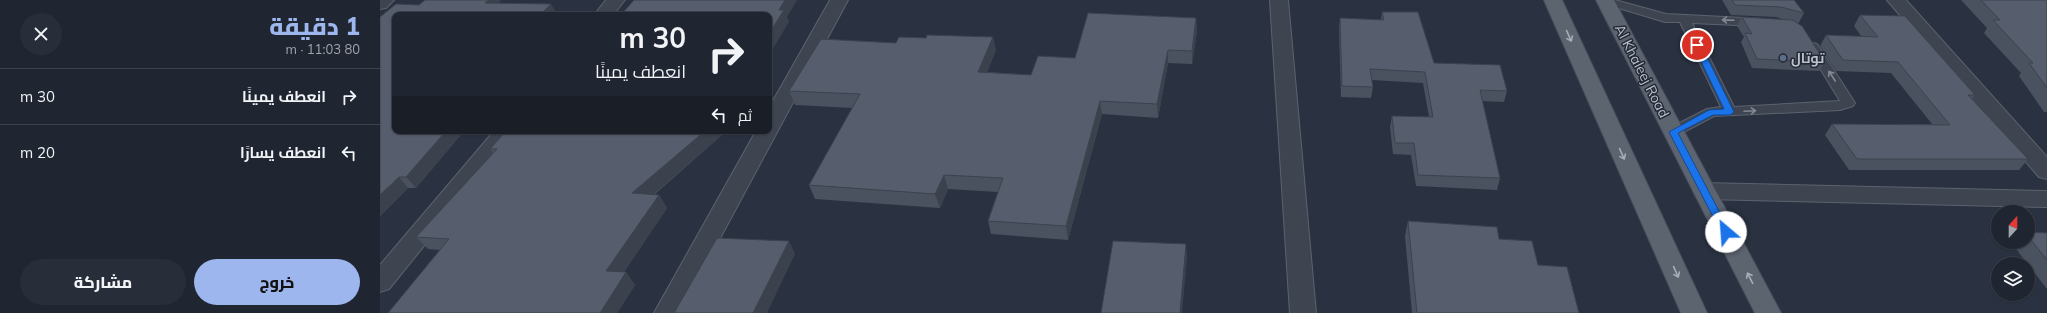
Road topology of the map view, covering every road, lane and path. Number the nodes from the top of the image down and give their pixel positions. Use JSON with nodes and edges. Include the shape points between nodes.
{"nodes":[{"id":1,"x":385,"y":0,"type":"edge"},
{"id":2,"x":616,"y":0,"type":"edge"},
{"id":3,"x":838,"y":0,"type":"edge"},
{"id":4,"x":1279,"y":0,"type":"edge"},
{"id":5,"x":1553,"y":0,"type":"edge"},
{"id":6,"x":1605,"y":0,"type":"edge"},
{"id":7,"x":1896,"y":0,"type":"edge"},
{"id":8,"x":380,"y":4,"type":"edge"},
{"id":9,"x":606,"y":12,"type":"edge"},
{"id":10,"x":1684,"y":19,"type":"junction"},
{"id":11,"x":1774,"y":22,"type":"edge"},
{"id":12,"x":1807,"y":38,"type":"edge"},
{"id":13,"x":1730,"y":112,"type":"junction"},
{"id":14,"x":772,"y":121,"type":"edge"},
{"id":15,"x":1673,"y":132,"type":"junction"},
{"id":16,"x":503,"y":134,"type":"edge"},
{"id":17,"x":765,"y":134,"type":"edge"},
{"id":18,"x":2047,"y":171,"type":"edge"},
{"id":19,"x":1704,"y":191,"type":"junction"},
{"id":20,"x":2047,"y":198,"type":"edge"},
{"id":21,"x":380,"y":282,"type":"edge"},
{"id":22,"x":667,"y":313,"type":"edge"},
{"id":23,"x":1303,"y":313,"type":"edge"},
{"id":24,"x":1694,"y":313,"type":"edge"},
{"id":25,"x":1768,"y":313,"type":"edge"}],
"edges":[{"from":1,"to":8,"type":"street"},
{"from":2,"to":9,"type":"street"},
{"from":3,"to":14,"type":"street"},
{"from":4,"to":23,"type":"street"},
{"from":5,"to":24,"type":"main road","one_way":true},
{"from":6,"to":10,"type":"lane","via":[[1665,18]]},
{"from":6,"to":15,"type":"main road","name":"Al Khaleej Road"},
{"from":7,"to":18,"type":"street"},
{"from":11,"to":10,"type":"lane","one_way":true},
{"from":10,"to":13,"type":"lane"},
{"from":13,"to":12,"type":"lane","one_way":true,"via":[[1840,106],[1848,103]]},
{"from":13,"to":15,"type":"lane","via":[[1712,112]]},
{"from":15,"to":19,"type":"main road","name":"Al Khaleej Road"},
{"from":16,"to":21,"type":"street"},
{"from":17,"to":22,"type":"street"},
{"from":19,"to":20,"type":"street"},
{"from":25,"to":19,"type":"main road","name":"Al Khaleej Road","one_way":true}]}
